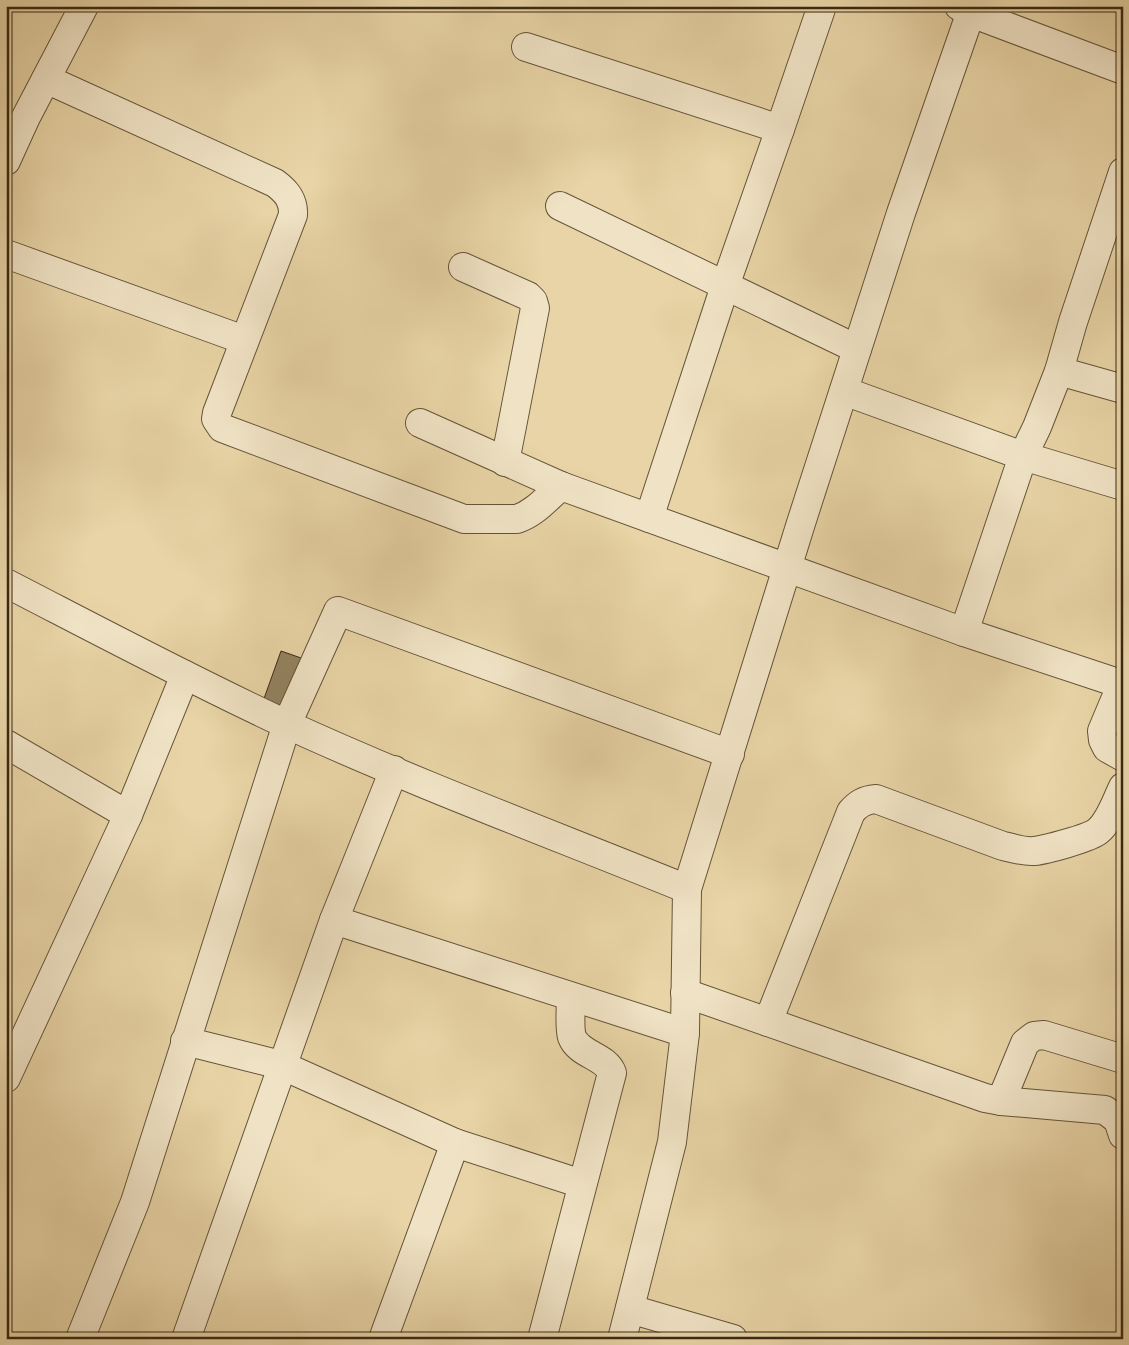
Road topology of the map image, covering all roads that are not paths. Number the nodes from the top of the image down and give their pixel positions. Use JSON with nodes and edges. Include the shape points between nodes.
{"nodes":[{"id":1,"x":84,"y":6,"type":"edge"},
{"id":2,"x":822,"y":6,"type":"edge"},
{"id":3,"x":967,"y":9,"type":"edge"},
{"id":4,"x":526,"y":47,"type":"dead end"},
{"id":5,"x":1123,"y":70,"type":"edge"},
{"id":6,"x":46,"y":80,"type":"junction"},
{"id":7,"x":16,"y":112,"type":"edge"},
{"id":8,"x":780,"y":129,"type":"junction"},
{"id":9,"x":6,"y":161,"type":"edge"},
{"id":10,"x":1123,"y":172,"type":"edge"},
{"id":11,"x":560,"y":206,"type":"dead end"},
{"id":12,"x":6,"y":254,"type":"edge"},
{"id":13,"x":463,"y":267,"type":"dead end"},
{"id":14,"x":725,"y":286,"type":"junction"},
{"id":15,"x":244,"y":340,"type":"junction"},
{"id":16,"x":857,"y":349,"type":"junction"},
{"id":17,"x":1059,"y":371,"type":"junction"},
{"id":18,"x":1123,"y":389,"type":"edge"},
{"id":19,"x":844,"y":391,"type":"junction"},
{"id":20,"x":420,"y":423,"type":"dead end"},
{"id":21,"x":1023,"y":456,"type":"junction"},
{"id":22,"x":505,"y":462,"type":"junction"},
{"id":23,"x":561,"y":486,"type":"junction"},
{"id":24,"x":1123,"y":486,"type":"edge"},
{"id":25,"x":649,"y":518,"type":"junction"},
{"id":26,"x":787,"y":569,"type":"junction"},
{"id":27,"x":6,"y":583,"type":"edge"},
{"id":28,"x":964,"y":632,"type":"junction"},
{"id":29,"x":185,"y":675,"type":"junction"},
{"id":30,"x":287,"y":724,"type":"junction"},
{"id":31,"x":6,"y":744,"type":"edge"},
{"id":32,"x":730,"y":754,"type":"junction"},
{"id":33,"x":1123,"y":757,"type":"edge"},
{"id":34,"x":394,"y":770,"type":"junction"},
{"id":35,"x":1123,"y":787,"type":"edge"},
{"id":36,"x":128,"y":814,"type":"junction"},
{"id":37,"x":688,"y":889,"type":"junction"},
{"id":38,"x":334,"y":920,"type":"junction"},
{"id":39,"x":685,"y":993,"type":"junction"},
{"id":40,"x":571,"y":997,"type":"junction"},
{"id":41,"x":768,"y":1022,"type":"junction"},
{"id":42,"x":685,"y":1033,"type":"junction"},
{"id":43,"x":185,"y":1041,"type":"junction"},
{"id":44,"x":1123,"y":1059,"type":"edge"},
{"id":45,"x":282,"y":1065,"type":"junction"},
{"id":46,"x":6,"y":1078,"type":"edge"},
{"id":47,"x":1001,"y":1101,"type":"junction"},
{"id":48,"x":1123,"y":1135,"type":"edge"},
{"id":49,"x":455,"y":1143,"type":"junction"},
{"id":50,"x":582,"y":1184,"type":"junction"},
{"id":51,"x":630,"y":1309,"type":"junction"},
{"id":52,"x":80,"y":1339,"type":"edge"},
{"id":53,"x":186,"y":1339,"type":"edge"},
{"id":54,"x":383,"y":1339,"type":"edge"},
{"id":55,"x":542,"y":1339,"type":"edge"},
{"id":56,"x":622,"y":1339,"type":"edge"},
{"id":57,"x":732,"y":1339,"type":"edge"}],
"edges":[{"from":1,"to":6,"type":"street"},
{"from":2,"to":8,"type":"street"},
{"from":3,"to":5,"type":"street"},
{"from":3,"to":16,"type":"street"},
{"from":4,"to":8,"type":"street"},
{"from":6,"to":7,"type":"street"},
{"from":6,"to":15,"type":"street","via":[[284,189],[293,205],[293,215]]},
{"from":7,"to":9,"type":"street"},
{"from":8,"to":14,"type":"street"},
{"from":10,"to":17,"type":"street"},
{"from":11,"to":14,"type":"street"},
{"from":12,"to":15,"type":"street"},
{"from":13,"to":22,"type":"street","via":[[534,301]]},
{"from":14,"to":16,"type":"street"},
{"from":14,"to":25,"type":"street"},
{"from":15,"to":23,"type":"street","via":[[217,413],[216,419],[222,428],[464,519],[517,519],[532,513]]},
{"from":16,"to":19,"type":"street"},
{"from":17,"to":18,"type":"street"},
{"from":17,"to":21,"type":"street"},
{"from":19,"to":21,"type":"street"},
{"from":19,"to":26,"type":"street"},
{"from":20,"to":22,"type":"street"},
{"from":21,"to":24,"type":"street"},
{"from":21,"to":28,"type":"street"},
{"from":22,"to":23,"type":"street"},
{"from":23,"to":25,"type":"street"},
{"from":25,"to":26,"type":"street"},
{"from":26,"to":28,"type":"street"},
{"from":26,"to":32,"type":"street"},
{"from":27,"to":29,"type":"street"},
{"from":28,"to":33,"type":"street","via":[[1118,684],[1118,694],[1102,731],[1102,740],[1107,748]]},
{"from":29,"to":30,"type":"street"},
{"from":29,"to":36,"type":"street"},
{"from":30,"to":32,"type":"street","via":[[338,611]]},
{"from":30,"to":34,"type":"street"},
{"from":30,"to":43,"type":"street"},
{"from":31,"to":36,"type":"street"},
{"from":32,"to":37,"type":"street"},
{"from":34,"to":37,"type":"street"},
{"from":34,"to":38,"type":"street"},
{"from":35,"to":41,"type":"street","via":[[1098,831],[1034,851],[1003,846],[876,800],[865,800],[850,812]]},
{"from":36,"to":46,"type":"street"},
{"from":37,"to":39,"type":"street"},
{"from":38,"to":40,"type":"street"},
{"from":38,"to":45,"type":"street"},
{"from":39,"to":41,"type":"street"},
{"from":39,"to":42,"type":"street"},
{"from":40,"to":42,"type":"street"},
{"from":40,"to":50,"type":"street","via":[[571,1035],[575,1042],[610,1067],[612,1073]]},
{"from":41,"to":47,"type":"street"},
{"from":42,"to":51,"type":"street","via":[[672,1142]]},
{"from":43,"to":45,"type":"street"},
{"from":43,"to":52,"type":"street","via":[[135,1202]]},
{"from":44,"to":47,"type":"street","via":[[1044,1035],[1034,1036],[1026,1043]]},
{"from":45,"to":49,"type":"street"},
{"from":45,"to":53,"type":"street"},
{"from":47,"to":48,"type":"street","via":[[1105,1110],[1118,1120]]},
{"from":49,"to":50,"type":"street"},
{"from":49,"to":54,"type":"street"},
{"from":50,"to":55,"type":"street"},
{"from":51,"to":56,"type":"street"},
{"from":51,"to":57,"type":"street"}]}
